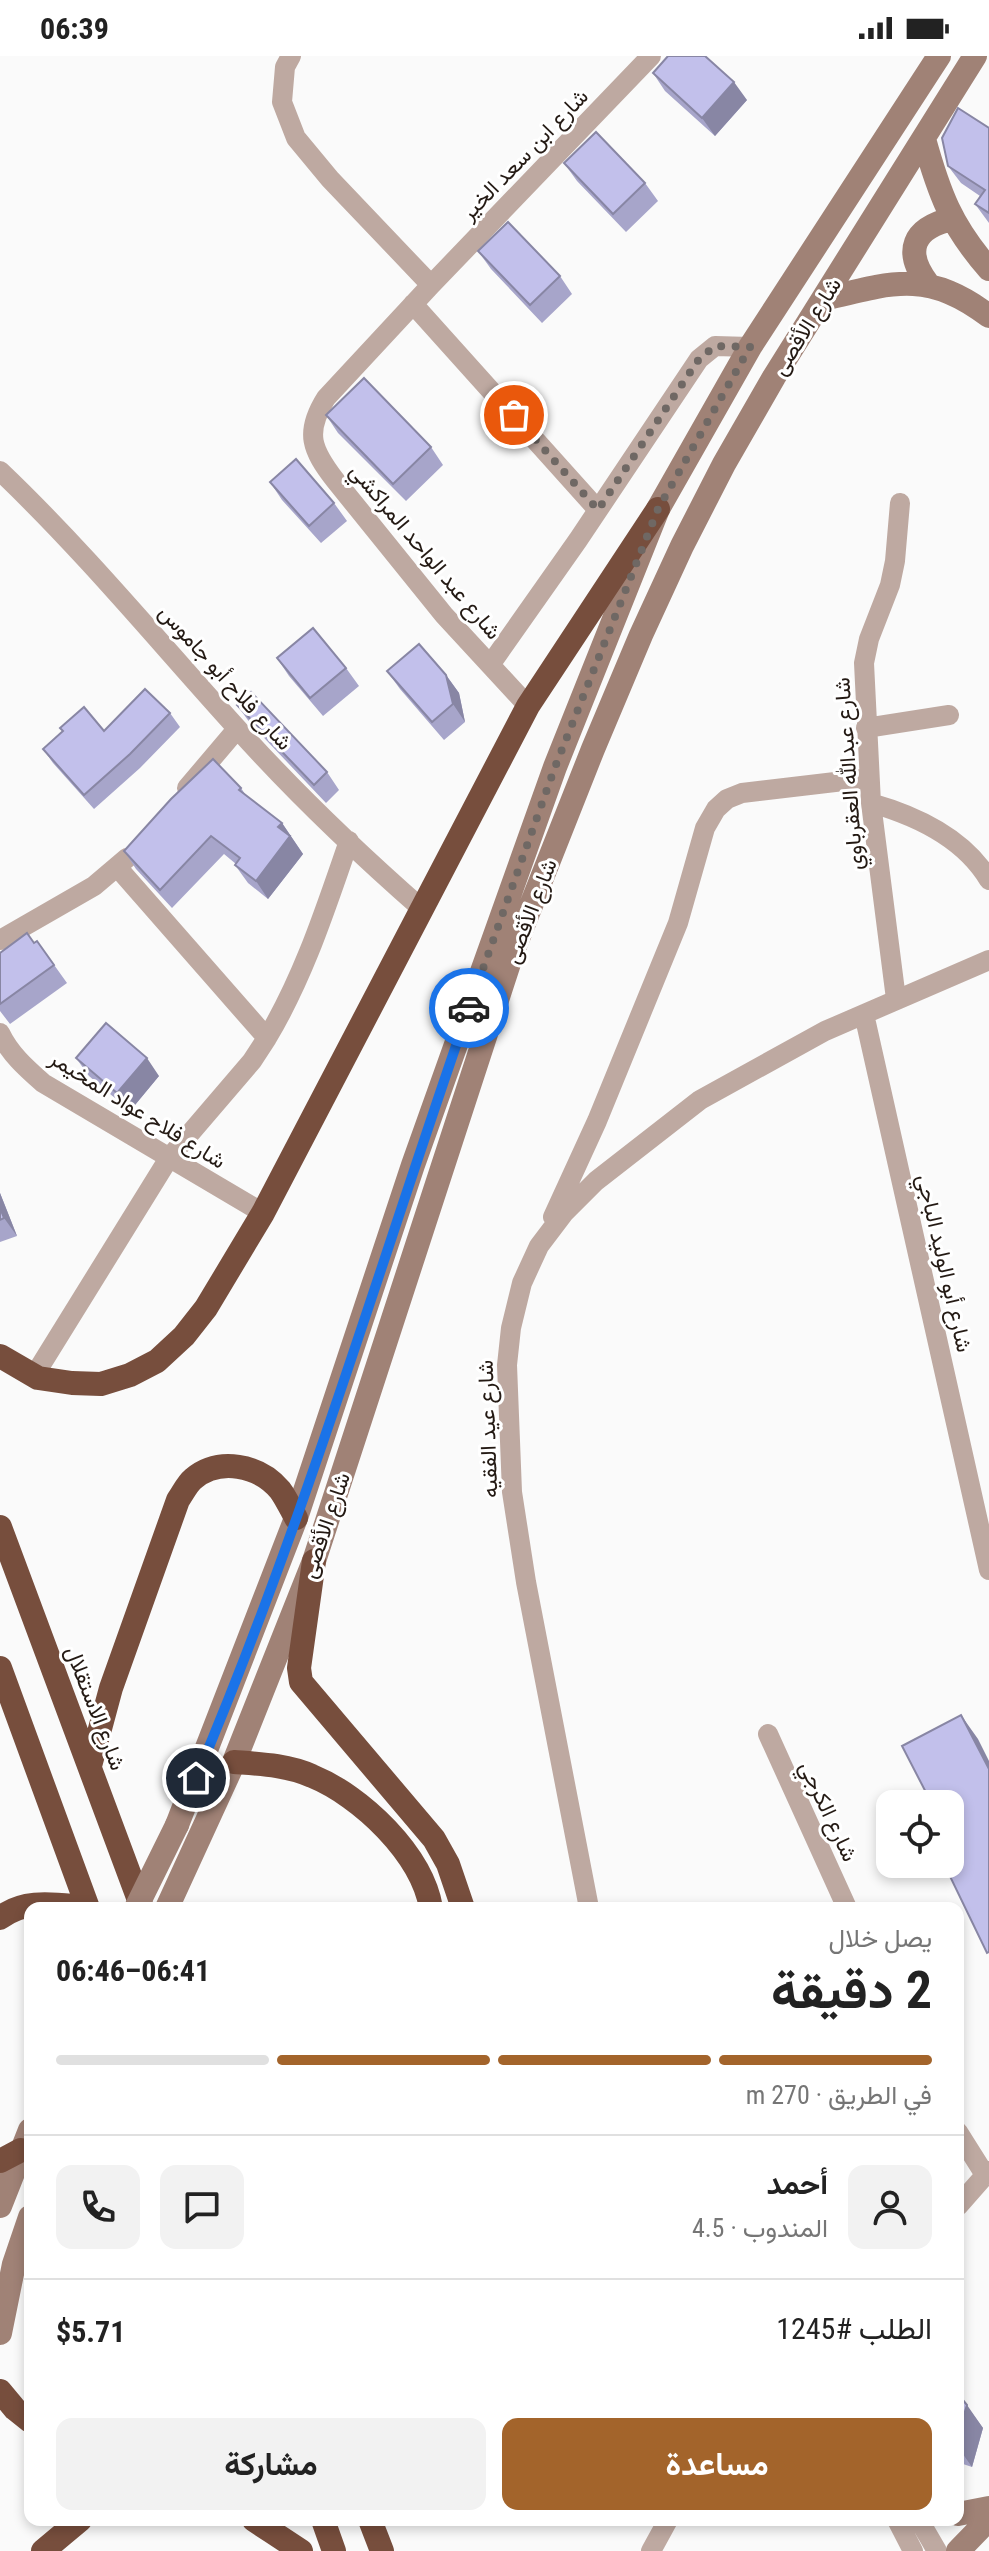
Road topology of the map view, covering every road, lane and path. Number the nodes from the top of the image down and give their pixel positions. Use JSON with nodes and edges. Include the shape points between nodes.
{"nodes":[{"id":1,"x":291,"y":56,"type":"edge"},
{"id":2,"x":651,"y":56,"type":"edge"},
{"id":3,"x":939,"y":56,"type":"edge"},
{"id":4,"x":975,"y":56,"type":"edge"},
{"id":5,"x":924,"y":139,"type":"junction"},
{"id":6,"x":952,"y":219,"type":"junction"},
{"id":7,"x":989,"y":269,"type":"edge"},
{"id":8,"x":928,"y":284,"type":"junction"},
{"id":9,"x":431,"y":285,"type":"junction"},
{"id":10,"x":824,"y":299,"type":"junction"},
{"id":11,"x":413,"y":304,"type":"junction"},
{"id":12,"x":989,"y":316,"type":"edge"},
{"id":13,"x":750,"y":347,"type":"junction"},
{"id":14,"x":316,"y":414,"type":"joint"},
{"id":15,"x":0,"y":471,"type":"edge"},
{"id":16,"x":900,"y":503,"type":"dead end"},
{"id":17,"x":658,"y":509,"type":"junction"},
{"id":18,"x":598,"y":510,"type":"junction"},
{"id":19,"x":490,"y":665,"type":"junction"},
{"id":20,"x":528,"y":706,"type":"junction"},
{"id":21,"x":949,"y":715,"type":"dead end"},
{"id":22,"x":866,"y":728,"type":"junction"},
{"id":23,"x":237,"y":729,"type":"junction"},
{"id":24,"x":869,"y":778,"type":"junction"},
{"id":25,"x":871,"y":803,"type":"junction"},
{"id":26,"x":171,"y":807,"type":"edge"},
{"id":27,"x":143,"y":840,"type":"edge"},
{"id":28,"x":349,"y":841,"type":"junction"},
{"id":29,"x":118,"y":868,"type":"junction"},
{"id":30,"x":989,"y":880,"type":"edge"},
{"id":31,"x":422,"y":909,"type":"junction"},
{"id":32,"x":0,"y":940,"type":"edge"},
{"id":33,"x":989,"y":960,"type":"edge"},
{"id":34,"x":896,"y":999,"type":"junction"},
{"id":35,"x":864,"y":1014,"type":"junction"},
{"id":36,"x":0,"y":1033,"type":"edge"},
{"id":37,"x":267,"y":1038,"type":"junction"},
{"id":38,"x":169,"y":1158,"type":"junction"},
{"id":39,"x":263,"y":1213,"type":"junction"},
{"id":40,"x":539,"y":1246,"type":"junction"},
{"id":41,"x":0,"y":1356,"type":"edge"},
{"id":42,"x":34,"y":1376,"type":"junction"},
{"id":43,"x":296,"y":1518,"type":"junction"},
{"id":44,"x":0,"y":1527,"type":"edge"},
{"id":45,"x":314,"y":1561,"type":"junction"},
{"id":46,"x":989,"y":1570,"type":"edge"},
{"id":47,"x":0,"y":1668,"type":"edge"},
{"id":48,"x":768,"y":1734,"type":"dead end"},
{"id":49,"x":234,"y":1762,"type":"junction"},
{"id":50,"x":90,"y":1766,"type":"junction"},
{"id":51,"x":86,"y":1902,"type":"edge"},
{"id":52,"x":139,"y":1902,"type":"edge"},
{"id":53,"x":140,"y":1902,"type":"edge"},
{"id":54,"x":170,"y":1902,"type":"edge"},
{"id":55,"x":430,"y":1902,"type":"edge"},
{"id":56,"x":461,"y":1902,"type":"edge"},
{"id":57,"x":588,"y":1902,"type":"edge"},
{"id":58,"x":844,"y":1902,"type":"edge"},
{"id":59,"x":24,"y":1906,"type":"edge"},
{"id":60,"x":0,"y":1918,"type":"edge"},
{"id":61,"x":964,"y":2140,"type":"edge"},
{"id":62,"x":17,"y":2147,"type":"edge"},
{"id":63,"x":987,"y":2173,"type":"edge"},
{"id":64,"x":964,"y":2199,"type":"edge"},
{"id":65,"x":0,"y":2206,"type":"edge"},
{"id":66,"x":24,"y":2235,"type":"edge"},
{"id":67,"x":0,"y":2333,"type":"edge"},
{"id":68,"x":0,"y":2391,"type":"edge"},
{"id":69,"x":24,"y":2416,"type":"edge"},
{"id":70,"x":989,"y":2508,"type":"edge"},
{"id":71,"x":964,"y":2513,"type":"edge"},
{"id":72,"x":989,"y":2519,"type":"edge"},
{"id":73,"x":73,"y":2526,"type":"edge"},
{"id":74,"x":263,"y":2526,"type":"edge"},
{"id":75,"x":325,"y":2526,"type":"edge"},
{"id":76,"x":372,"y":2526,"type":"edge"},
{"id":77,"x":665,"y":2526,"type":"edge"},
{"id":78,"x":900,"y":2526,"type":"edge"},
{"id":79,"x":922,"y":2526,"type":"edge"},
{"id":80,"x":43,"y":2551,"type":"edge"},
{"id":81,"x":301,"y":2551,"type":"edge"},
{"id":82,"x":334,"y":2551,"type":"edge"},
{"id":83,"x":382,"y":2551,"type":"edge"},
{"id":84,"x":651,"y":2551,"type":"edge"},
{"id":85,"x":913,"y":2551,"type":"edge"},
{"id":86,"x":937,"y":2551,"type":"edge"},
{"id":87,"x":958,"y":2551,"type":"edge"}],
"edges":[{"from":1,"to":9,"type":"street","via":[[282,102],[296,138]]},
{"from":2,"to":9,"type":"street","name":"شارع ابن سعد الخير"},
{"from":3,"to":13,"type":"main road","name":"شارع الأقصى"},
{"from":4,"to":5,"type":"main road","name":"شارع الأقصى"},
{"from":5,"to":6,"type":"main road"},
{"from":5,"to":10,"type":"main road","name":"شارع الأقصى"},
{"from":6,"to":7,"type":"main road"},
{"from":6,"to":8,"type":"main road","via":[[928,226],[917,239],[914,263]]},
{"from":8,"to":10,"type":"main road","via":[[874,286]]},
{"from":8,"to":12,"type":"main road","via":[[953,292]]},
{"from":9,"to":11,"type":"street","name":"شارع ابن سعد الخير"},
{"from":10,"to":45,"type":"main road","name":"شارع الأقصى","via":[[724,464],[593,749],[513,951]]},
{"from":11,"to":14,"type":"street","name":"شارع ابن سعد الخير"},
{"from":11,"to":18,"type":"street"},
{"from":13,"to":17,"type":"main road","name":"شارع الأقصى"},
{"from":13,"to":18,"type":"street","via":[[715,346],[699,359]]},
{"from":14,"to":19,"type":"street","name":"شارع عبد الواحد المراكشي","via":[[312,427],[319,459]]},
{"from":15,"to":23,"type":"street","name":"شارع فلاح أبو جاموس","via":[[133,609]]},
{"from":16,"to":22,"type":"street","name":"شارع عبدالله العقرباوي","via":[[890,585],[864,663]]},
{"from":17,"to":20,"type":"highway"},
{"from":17,"to":43,"type":"main road","name":"شارع الأقصى","via":[[555,767],[413,1165]]},
{"from":18,"to":19,"type":"street"},
{"from":19,"to":20,"type":"street","name":"شارع عبد الواحد المراكشي"},
{"from":20,"to":31,"type":"highway"},
{"from":21,"to":22,"type":"street"},
{"from":22,"to":24,"type":"street","name":"شارع عبدالله العقرباوي"},
{"from":23,"to":26,"type":"street"},
{"from":23,"to":28,"type":"street","name":"شارع فلاح أبو جاموس"},
{"from":24,"to":25,"type":"street","name":"شارع عبدالله العقرباوي"},
{"from":24,"to":40,"type":"street","via":[[742,793],[716,809],[705,828],[664,959]]},
{"from":25,"to":30,"type":"street","via":[[900,811],[960,845]]},
{"from":25,"to":34,"type":"street","name":"شارع عبدالله العقرباوي"},
{"from":27,"to":29,"type":"street"},
{"from":28,"to":31,"type":"street","name":"شارع فلاح أبو جاموس"},
{"from":28,"to":37,"type":"street","via":[[304,967]]},
{"from":29,"to":32,"type":"street"},
{"from":29,"to":37,"type":"street"},
{"from":31,"to":39,"type":"highway"},
{"from":33,"to":34,"type":"street","name":"شارع عيد الفقيه"},
{"from":34,"to":35,"type":"street","name":"شارع عيد الفقيه"},
{"from":35,"to":40,"type":"street","name":"شارع عيد الفقيه","via":[[700,1100],[596,1181]]},
{"from":35,"to":46,"type":"street","name":"شارع أبو الوليد الباجي"},
{"from":36,"to":38,"type":"street","name":"شارع فلاح عواد المخيمر","via":[[19,1062],[43,1083]]},
{"from":37,"to":38,"type":"street"},
{"from":38,"to":39,"type":"street","name":"شارع فلاح عواد المخيمر"},
{"from":38,"to":42,"type":"street"},
{"from":39,"to":42,"type":"highway","via":[[206,1308],[157,1361],[101,1384]]},
{"from":40,"to":57,"type":"street","name":"شارع عيد الفقيه","via":[[522,1283],[508,1352],[512,1492]]},
{"from":41,"to":42,"type":"highway"},
{"from":43,"to":50,"type":"highway","via":[[280,1490],[249,1469],[226,1465],[190,1481],[178,1500],[111,1688]]},
{"from":43,"to":52,"type":"main road","name":"شارع الأقصى","bridge":true,"via":[[206,1755]]},
{"from":44,"to":50,"type":"highway","name":"شارع الاستقلال"},
{"from":45,"to":49,"type":"main road","name":"شارع الأقصى"},
{"from":45,"to":56,"type":"highway","via":[[301,1682],[434,1839]]},
{"from":47,"to":51,"type":"highway"},
{"from":48,"to":58,"type":"street","name":"شارع الكرجي"},
{"from":49,"to":54,"type":"main road","name":"شارع الأقصى"},
{"from":49,"to":55,"type":"highway","via":[[275,1765],[345,1793],[407,1854]]},
{"from":50,"to":53,"type":"highway","name":"شارع الاستقلال"},
{"from":59,"to":60,"type":"highway"},
{"from":61,"to":63,"type":"street"},
{"from":62,"to":65,"type":"main road"},
{"from":63,"to":64,"type":"street"},
{"from":66,"to":67,"type":"main road"},
{"from":68,"to":69,"type":"highway"},
{"from":70,"to":71,"type":"main road"},
{"from":72,"to":87,"type":"main road"},
{"from":73,"to":80,"type":"highway"},
{"from":74,"to":81,"type":"highway"},
{"from":75,"to":82,"type":"highway"},
{"from":76,"to":83,"type":"highway"},
{"from":77,"to":84,"type":"street"},
{"from":78,"to":85,"type":"street"},
{"from":79,"to":86,"type":"street"}]}
